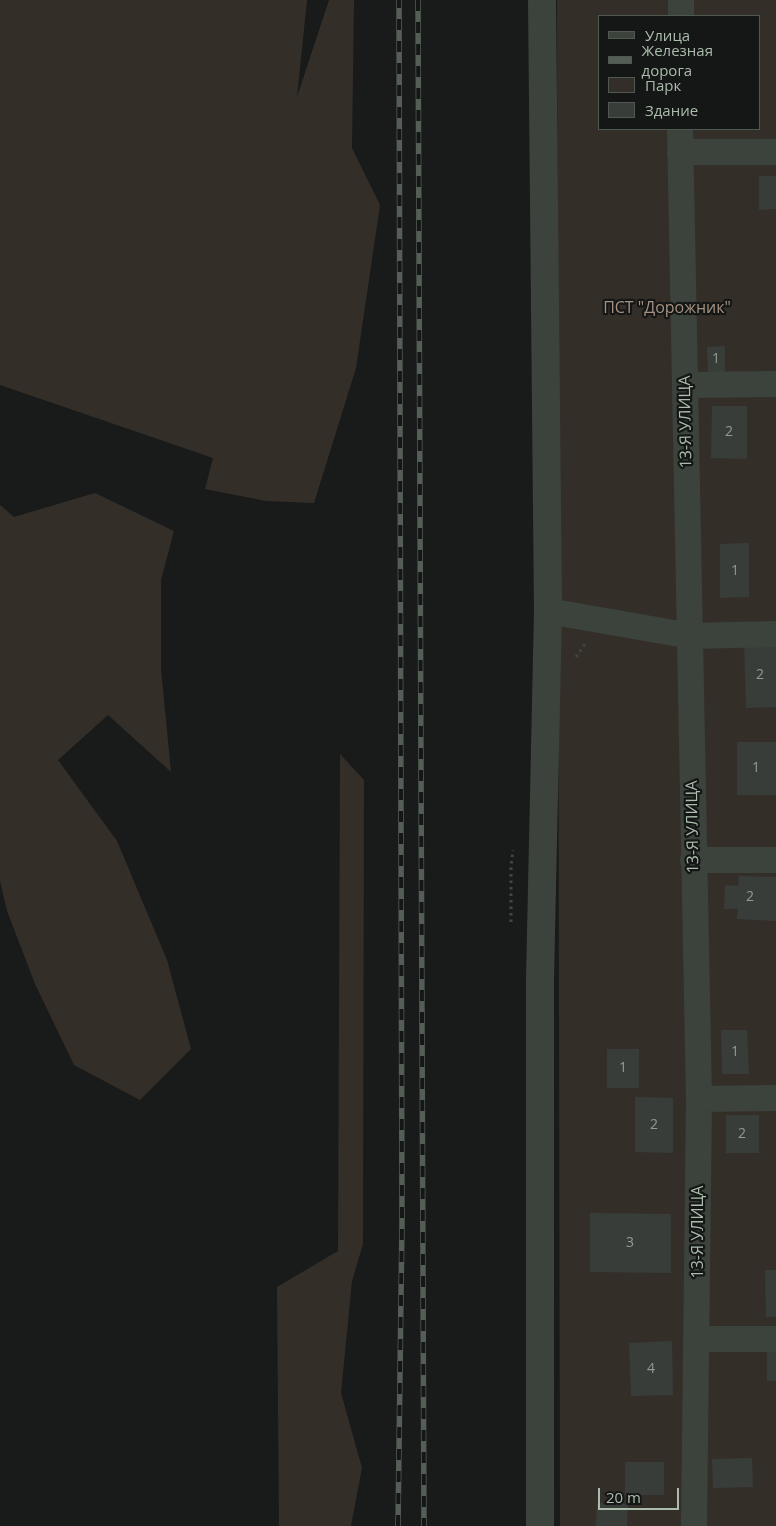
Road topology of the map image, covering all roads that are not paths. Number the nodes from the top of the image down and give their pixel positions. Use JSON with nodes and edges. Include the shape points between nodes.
{"nodes":[{"id":1,"x":542,"y":0,"type":"edge"},
{"id":2,"x":681,"y":0,"type":"edge"},
{"id":3,"x":681,"y":15,"type":"edge"},
{"id":4,"x":680,"y":141,"type":"edge"},
{"id":5,"x":776,"y":152,"type":"edge"},
{"id":6,"x":685,"y":384,"type":"junction"},
{"id":7,"x":776,"y":384,"type":"edge"},
{"id":8,"x":548,"y":611,"type":"junction"},
{"id":9,"x":776,"y":634,"type":"edge"},
{"id":10,"x":691,"y":636,"type":"junction"},
{"id":11,"x":694,"y":860,"type":"junction"},
{"id":12,"x":776,"y":860,"type":"edge"},
{"id":13,"x":776,"y":1098,"type":"edge"},
{"id":14,"x":699,"y":1099,"type":"junction"},
{"id":15,"x":776,"y":1339,"type":"edge"},
{"id":16,"x":697,"y":1340,"type":"junction"},
{"id":17,"x":540,"y":1526,"type":"edge"},
{"id":18,"x":694,"y":1526,"type":"edge"}],
"edges":[{"from":1,"to":8,"type":"street"},
{"from":2,"to":3,"type":"street"},
{"from":4,"to":5,"type":"street"},
{"from":4,"to":6,"type":"street","name":"13-Я УЛИЦА"},
{"from":6,"to":7,"type":"street"},
{"from":6,"to":10,"type":"street","name":"13-Я УЛИЦА"},
{"from":8,"to":10,"type":"street"},
{"from":8,"to":17,"type":"street","via":[[540,979]]},
{"from":9,"to":10,"type":"street"},
{"from":10,"to":11,"type":"street","name":"13-Я УЛИЦА"},
{"from":11,"to":12,"type":"street"},
{"from":11,"to":14,"type":"street","name":"13-Я УЛИЦА"},
{"from":13,"to":14,"type":"street"},
{"from":14,"to":16,"type":"street","name":"13-Я УЛИЦА"},
{"from":15,"to":16,"type":"street"},
{"from":16,"to":18,"type":"street","name":"13-Я УЛИЦА"}]}
